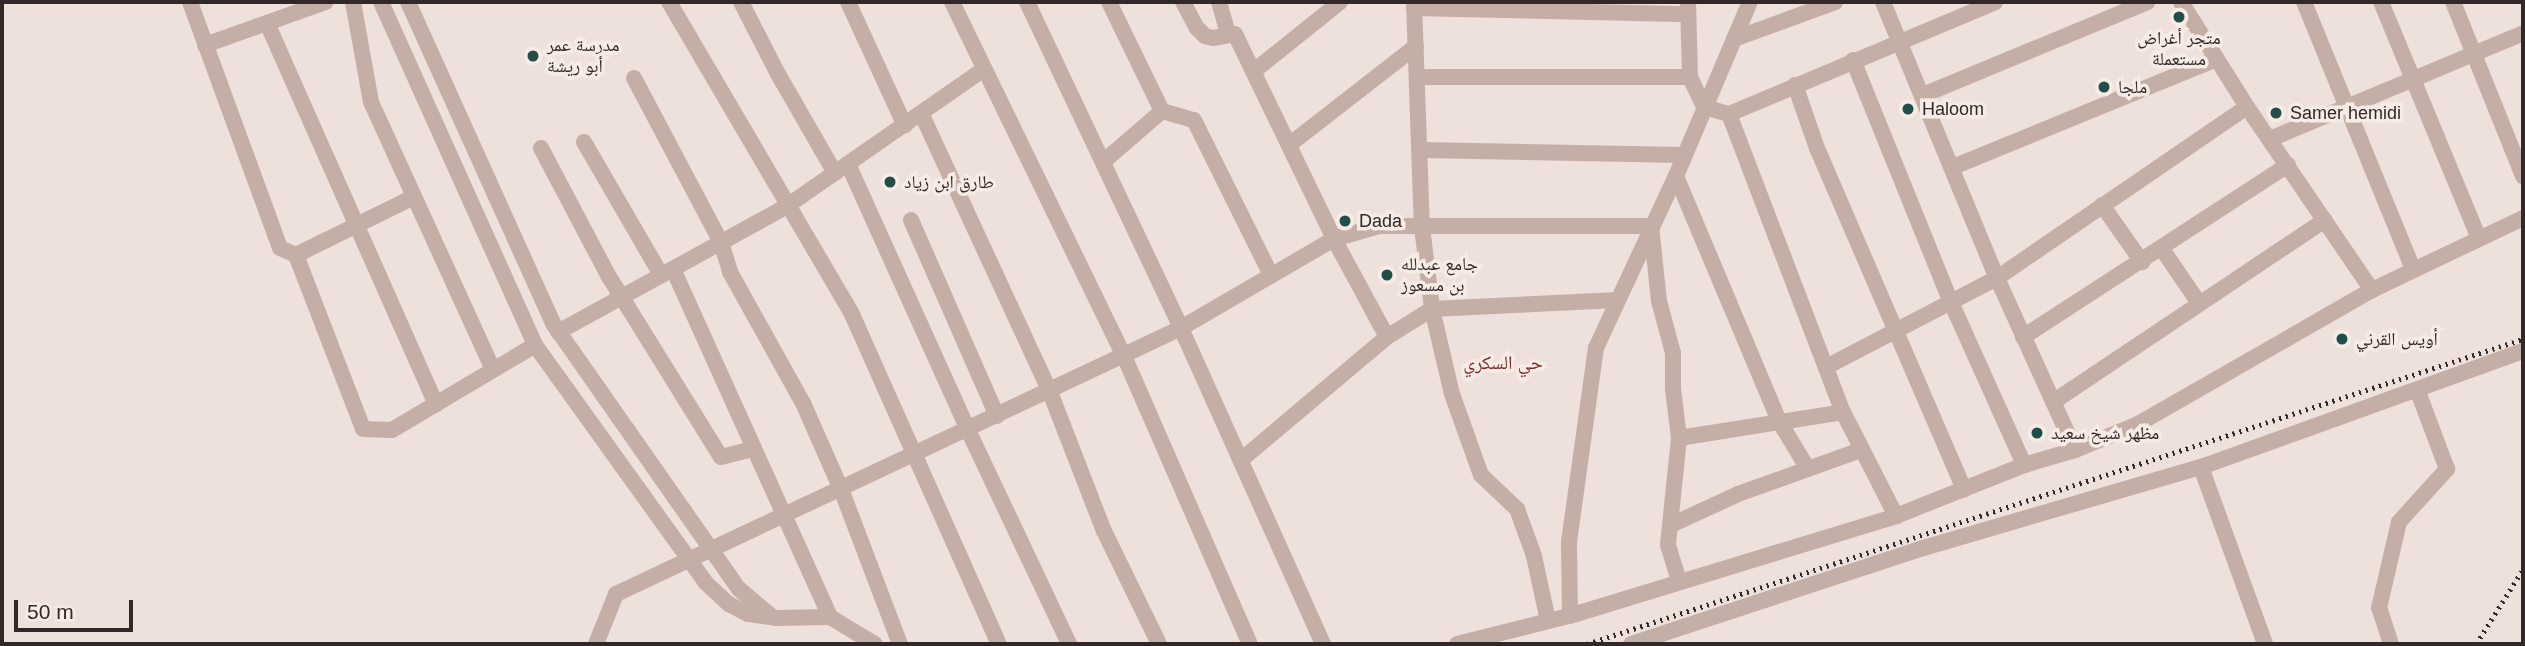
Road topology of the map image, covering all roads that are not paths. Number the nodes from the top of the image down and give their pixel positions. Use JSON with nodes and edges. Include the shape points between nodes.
{"nodes":[{"id":1,"x":190,"y":2,"type":"edge"},
{"id":2,"x":326,"y":2,"type":"edge"},
{"id":3,"x":353,"y":2,"type":"edge"},
{"id":4,"x":381,"y":2,"type":"edge"},
{"id":5,"x":408,"y":2,"type":"edge"},
{"id":6,"x":669,"y":2,"type":"edge"},
{"id":7,"x":741,"y":2,"type":"edge"},
{"id":8,"x":848,"y":2,"type":"edge"},
{"id":9,"x":951,"y":2,"type":"edge"},
{"id":10,"x":1027,"y":2,"type":"edge"},
{"id":11,"x":1109,"y":2,"type":"edge"},
{"id":12,"x":1183,"y":2,"type":"edge"},
{"id":13,"x":1219,"y":2,"type":"edge"},
{"id":14,"x":1340,"y":2,"type":"edge"},
{"id":15,"x":1750,"y":2,"type":"edge"},
{"id":16,"x":1835,"y":2,"type":"edge"},
{"id":17,"x":1883,"y":2,"type":"edge"},
{"id":18,"x":1995,"y":2,"type":"edge"},
{"id":19,"x":2148,"y":2,"type":"edge"},
{"id":20,"x":2181,"y":2,"type":"edge"},
{"id":21,"x":2304,"y":2,"type":"edge"},
{"id":22,"x":2381,"y":2,"type":"edge"},
{"id":23,"x":2453,"y":2,"type":"edge"},
{"id":24,"x":1414,"y":5,"type":"edge"},
{"id":25,"x":1688,"y":8,"type":"edge"},
{"id":26,"x":267,"y":23,"type":"junction"},
{"id":27,"x":1228,"y":33,"type":"junction"},
{"id":28,"x":2523,"y":33,"type":"edge"},
{"id":29,"x":1734,"y":38,"type":"junction"},
{"id":30,"x":1899,"y":41,"type":"junction"},
{"id":31,"x":205,"y":45,"type":"junction"},
{"id":32,"x":1416,"y":46,"type":"junction"},
{"id":33,"x":2474,"y":54,"type":"junction"},
{"id":34,"x":2216,"y":60,"type":"junction"},
{"id":35,"x":1853,"y":61,"type":"junction"},
{"id":36,"x":984,"y":69,"type":"junction"},
{"id":37,"x":1254,"y":71,"type":"junction"},
{"id":38,"x":1418,"y":77,"type":"junction"},
{"id":39,"x":1690,"y":77,"type":"junction"},
{"id":40,"x":634,"y":78,"type":"dead end"},
{"id":41,"x":2413,"y":79,"type":"junction"},
{"id":42,"x":1795,"y":85,"type":"junction"},
{"id":43,"x":1923,"y":95,"type":"junction"},
{"id":44,"x":2348,"y":106,"type":"junction"},
{"id":45,"x":1704,"y":107,"type":"junction"},
{"id":46,"x":2247,"y":107,"type":"junction"},
{"id":47,"x":1162,"y":111,"type":"junction"},
{"id":48,"x":1729,"y":114,"type":"junction"},
{"id":49,"x":922,"y":115,"type":"junction"},
{"id":50,"x":905,"y":125,"type":"junction"},
{"id":51,"x":2270,"y":139,"type":"junction"},
{"id":52,"x":584,"y":142,"type":"dead end"},
{"id":53,"x":1289,"y":145,"type":"junction"},
{"id":54,"x":541,"y":148,"type":"dead end"},
{"id":55,"x":1422,"y":150,"type":"junction"},
{"id":56,"x":1683,"y":155,"type":"junction"},
{"id":57,"x":1103,"y":162,"type":"junction"},
{"id":58,"x":2288,"y":166,"type":"junction"},
{"id":59,"x":1953,"y":167,"type":"junction"},
{"id":60,"x":842,"y":168,"type":"junction"},
{"id":61,"x":1676,"y":176,"type":"junction"},
{"id":62,"x":2523,"y":176,"type":"edge"},
{"id":63,"x":412,"y":198,"type":"junction"},
{"id":64,"x":2102,"y":205,"type":"junction"},
{"id":65,"x":787,"y":206,"type":"junction"},
{"id":66,"x":2523,"y":218,"type":"edge"},
{"id":67,"x":911,"y":220,"type":"dead end"},
{"id":68,"x":2325,"y":220,"type":"junction"},
{"id":69,"x":356,"y":225,"type":"junction"},
{"id":70,"x":1651,"y":226,"type":"junction"},
{"id":71,"x":1422,"y":227,"type":"junction"},
{"id":72,"x":1334,"y":239,"type":"junction"},
{"id":73,"x":2479,"y":239,"type":"junction"},
{"id":74,"x":721,"y":242,"type":"junction"},
{"id":75,"x":2162,"y":249,"type":"junction"},
{"id":76,"x":296,"y":255,"type":"junction"},
{"id":77,"x":2142,"y":262,"type":"junction"},
{"id":78,"x":2413,"y":269,"type":"junction"},
{"id":79,"x":667,"y":272,"type":"junction"},
{"id":80,"x":1271,"y":275,"type":"junction"},
{"id":81,"x":1997,"y":278,"type":"junction"},
{"id":82,"x":535,"y":285,"type":"junction"},
{"id":83,"x":2372,"y":290,"type":"junction"},
{"id":84,"x":512,"y":296,"type":"junction"},
{"id":85,"x":621,"y":297,"type":"junction"},
{"id":86,"x":1618,"y":300,"type":"junction"},
{"id":87,"x":1950,"y":300,"type":"junction"},
{"id":88,"x":2199,"y":303,"type":"junction"},
{"id":89,"x":1432,"y":309,"type":"junction"},
{"id":90,"x":1181,"y":328,"type":"junction"},
{"id":91,"x":1896,"y":331,"type":"junction"},
{"id":92,"x":558,"y":332,"type":"junction"},
{"id":93,"x":1387,"y":337,"type":"junction"},
{"id":94,"x":2023,"y":337,"type":"junction"},
{"id":95,"x":535,"y":345,"type":"junction"},
{"id":96,"x":2523,"y":351,"type":"edge"},
{"id":97,"x":1124,"y":356,"type":"junction"},
{"id":98,"x":1826,"y":367,"type":"junction"},
{"id":99,"x":493,"y":370,"type":"junction"},
{"id":100,"x":2417,"y":389,"type":"junction"},
{"id":101,"x":1050,"y":392,"type":"junction"},
{"id":102,"x":2053,"y":402,"type":"junction"},
{"id":103,"x":436,"y":404,"type":"junction"},
{"id":104,"x":1843,"y":412,"type":"junction"},
{"id":105,"x":997,"y":416,"type":"junction"},
{"id":106,"x":1779,"y":421,"type":"junction"},
{"id":107,"x":968,"y":430,"type":"junction"},
{"id":108,"x":1679,"y":438,"type":"junction"},
{"id":109,"x":754,"y":449,"type":"junction"},
{"id":110,"x":1861,"y":450,"type":"junction"},
{"id":111,"x":2074,"y":450,"type":"junction"},
{"id":112,"x":916,"y":454,"type":"junction"},
{"id":113,"x":1241,"y":460,"type":"junction"},
{"id":114,"x":2024,"y":465,"type":"junction"},
{"id":115,"x":2201,"y":467,"type":"junction"},
{"id":116,"x":1808,"y":470,"type":"junction"},
{"id":117,"x":841,"y":489,"type":"junction"},
{"id":118,"x":1964,"y":490,"type":"junction"},
{"id":119,"x":782,"y":516,"type":"junction"},
{"id":120,"x":1896,"y":516,"type":"junction"},
{"id":121,"x":1671,"y":525,"type":"junction"},
{"id":122,"x":710,"y":550,"type":"junction"},
{"id":123,"x":688,"y":559,"type":"junction"},
{"id":124,"x":1679,"y":580,"type":"junction"},
{"id":125,"x":1570,"y":616,"type":"junction"},
{"id":126,"x":830,"y":617,"type":"junction"},
{"id":127,"x":776,"y":618,"type":"junction"},
{"id":128,"x":1548,"y":621,"type":"junction"},
{"id":129,"x":596,"y":644,"type":"edge"},
{"id":130,"x":875,"y":644,"type":"edge"},
{"id":131,"x":900,"y":644,"type":"edge"},
{"id":132,"x":999,"y":644,"type":"edge"},
{"id":133,"x":1069,"y":644,"type":"edge"},
{"id":134,"x":1159,"y":644,"type":"edge"},
{"id":135,"x":1250,"y":644,"type":"edge"},
{"id":136,"x":1323,"y":644,"type":"edge"},
{"id":137,"x":1457,"y":644,"type":"edge"},
{"id":138,"x":1631,"y":644,"type":"edge"},
{"id":139,"x":2265,"y":644,"type":"edge"},
{"id":140,"x":2391,"y":644,"type":"edge"}],
"edges":[{"from":1,"to":31,"type":"street"},
{"from":2,"to":26,"type":"street"},
{"from":3,"to":63,"type":"street","via":[[371,102]]},
{"from":4,"to":84,"type":"street"},
{"from":5,"to":82,"type":"street"},
{"from":6,"to":65,"type":"street"},
{"from":7,"to":60,"type":"street","via":[[778,74]]},
{"from":8,"to":50,"type":"street"},
{"from":9,"to":36,"type":"street"},
{"from":10,"to":57,"type":"street"},
{"from":11,"to":47,"type":"street"},
{"from":12,"to":27,"type":"street","via":[[1205,36]]},
{"from":13,"to":27,"type":"street"},
{"from":14,"to":37,"type":"street"},
{"from":15,"to":29,"type":"street"},
{"from":16,"to":29,"type":"street"},
{"from":17,"to":30,"type":"street"},
{"from":18,"to":30,"type":"street"},
{"from":19,"to":43,"type":"street"},
{"from":20,"to":34,"type":"street"},
{"from":21,"to":44,"type":"street"},
{"from":22,"to":41,"type":"street"},
{"from":23,"to":33,"type":"street"},
{"from":24,"to":25,"type":"street"},
{"from":24,"to":32,"type":"street"},
{"from":25,"to":39,"type":"street"},
{"from":26,"to":31,"type":"street"},
{"from":26,"to":69,"type":"street"},
{"from":27,"to":37,"type":"street","via":[[1235,34]]},
{"from":28,"to":33,"type":"street"},
{"from":29,"to":45,"type":"street"},
{"from":30,"to":35,"type":"street"},
{"from":30,"to":43,"type":"street"},
{"from":31,"to":76,"type":"street","via":[[280,248]]},
{"from":32,"to":38,"type":"street"},
{"from":32,"to":53,"type":"street"},
{"from":33,"to":41,"type":"street"},
{"from":33,"to":62,"type":"street"},
{"from":34,"to":46,"type":"street"},
{"from":34,"to":59,"type":"street"},
{"from":35,"to":42,"type":"street"},
{"from":35,"to":87,"type":"street"},
{"from":36,"to":49,"type":"street"},
{"from":36,"to":97,"type":"street"},
{"from":37,"to":53,"type":"street"},
{"from":38,"to":39,"type":"street"},
{"from":38,"to":55,"type":"street"},
{"from":39,"to":45,"type":"street"},
{"from":40,"to":74,"type":"street"},
{"from":41,"to":44,"type":"street"},
{"from":41,"to":73,"type":"street"},
{"from":42,"to":48,"type":"street"},
{"from":42,"to":91,"type":"street","via":[[1816,148]]},
{"from":43,"to":59,"type":"street"},
{"from":44,"to":51,"type":"street"},
{"from":44,"to":78,"type":"street"},
{"from":45,"to":48,"type":"street"},
{"from":45,"to":56,"type":"street"},
{"from":46,"to":51,"type":"street"},
{"from":46,"to":64,"type":"street"},
{"from":47,"to":57,"type":"street"},
{"from":47,"to":80,"type":"street","via":[[1194,120]]},
{"from":48,"to":98,"type":"street"},
{"from":49,"to":50,"type":"street"},
{"from":49,"to":101,"type":"street"},
{"from":50,"to":60,"type":"street"},
{"from":51,"to":58,"type":"street"},
{"from":52,"to":79,"type":"street"},
{"from":53,"to":72,"type":"street"},
{"from":54,"to":85,"type":"street"},
{"from":55,"to":56,"type":"street"},
{"from":55,"to":71,"type":"street"},
{"from":56,"to":61,"type":"street"},
{"from":57,"to":90,"type":"street"},
{"from":58,"to":68,"type":"street"},
{"from":58,"to":75,"type":"street"},
{"from":59,"to":81,"type":"street"},
{"from":60,"to":65,"type":"street"},
{"from":60,"to":107,"type":"street"},
{"from":61,"to":70,"type":"street"},
{"from":61,"to":106,"type":"street"},
{"from":63,"to":69,"type":"street"},
{"from":63,"to":99,"type":"street"},
{"from":64,"to":77,"type":"street"},
{"from":64,"to":81,"type":"street"},
{"from":65,"to":74,"type":"street"},
{"from":65,"to":112,"type":"street","via":[[851,312]]},
{"from":66,"to":73,"type":"street"},
{"from":67,"to":105,"type":"street"},
{"from":68,"to":83,"type":"street"},
{"from":68,"to":88,"type":"street"},
{"from":69,"to":76,"type":"street"},
{"from":69,"to":103,"type":"street"},
{"from":70,"to":71,"type":"street"},
{"from":70,"to":86,"type":"street"},
{"from":70,"to":108,"type":"street","via":[[1659,300],[1673,353],[1672,389]]},
{"from":71,"to":72,"type":"street","via":[[1379,226]]},
{"from":71,"to":89,"type":"street"},
{"from":72,"to":80,"type":"street"},
{"from":72,"to":93,"type":"street"},
{"from":73,"to":78,"type":"street"},
{"from":74,"to":79,"type":"street"},
{"from":74,"to":117,"type":"street","via":[[730,272],[803,403]]},
{"from":75,"to":77,"type":"street"},
{"from":75,"to":88,"type":"street"},
{"from":76,"to":103,"type":"street","via":[[363,429],[392,430]]},
{"from":77,"to":94,"type":"street"},
{"from":78,"to":83,"type":"street"},
{"from":79,"to":85,"type":"street"},
{"from":79,"to":109,"type":"street"},
{"from":80,"to":90,"type":"street"},
{"from":81,"to":87,"type":"street"},
{"from":81,"to":94,"type":"street"},
{"from":82,"to":84,"type":"street"},
{"from":82,"to":92,"type":"street"},
{"from":83,"to":111,"type":"street","via":[[2138,424]]},
{"from":84,"to":95,"type":"street"},
{"from":85,"to":92,"type":"street"},
{"from":85,"to":109,"type":"street","via":[[721,457]]},
{"from":86,"to":89,"type":"street"},
{"from":86,"to":125,"type":"street","via":[[1596,348],[1584,418],[1569,542]]},
{"from":87,"to":91,"type":"street"},
{"from":87,"to":114,"type":"street"},
{"from":88,"to":102,"type":"street"},
{"from":89,"to":93,"type":"street"},
{"from":89,"to":128,"type":"street","via":[[1451,394],[1481,475],[1517,509],[1534,556]]},
{"from":90,"to":97,"type":"street"},
{"from":90,"to":113,"type":"street"},
{"from":91,"to":98,"type":"street"},
{"from":91,"to":118,"type":"street"},
{"from":92,"to":122,"type":"street"},
{"from":93,"to":113,"type":"street"},
{"from":94,"to":102,"type":"street"},
{"from":95,"to":99,"type":"street"},
{"from":95,"to":123,"type":"street"},
{"from":96,"to":100,"type":"street"},
{"from":97,"to":101,"type":"street"},
{"from":97,"to":135,"type":"street"},
{"from":98,"to":104,"type":"street"},
{"from":99,"to":103,"type":"street"},
{"from":100,"to":115,"type":"street"},
{"from":100,"to":140,"type":"street","via":[[2447,469],[2399,522],[2379,608]]},
{"from":101,"to":105,"type":"street"},
{"from":101,"to":134,"type":"street","via":[[1104,531]]},
{"from":102,"to":111,"type":"street"},
{"from":104,"to":106,"type":"street"},
{"from":104,"to":110,"type":"street"},
{"from":105,"to":107,"type":"street"},
{"from":106,"to":108,"type":"street"},
{"from":106,"to":116,"type":"street"},
{"from":107,"to":112,"type":"street"},
{"from":107,"to":133,"type":"street"},
{"from":108,"to":121,"type":"street"},
{"from":109,"to":119,"type":"street"},
{"from":110,"to":116,"type":"street"},
{"from":110,"to":120,"type":"street"},
{"from":111,"to":114,"type":"street"},
{"from":112,"to":117,"type":"street"},
{"from":112,"to":132,"type":"street"},
{"from":113,"to":136,"type":"street"},
{"from":114,"to":118,"type":"street"},
{"from":115,"to":138,"type":"street","via":[[1920,549]]},
{"from":115,"to":139,"type":"street"},
{"from":116,"to":121,"type":"street","via":[[1738,494]]},
{"from":117,"to":119,"type":"street"},
{"from":117,"to":131,"type":"street"},
{"from":118,"to":120,"type":"street"},
{"from":119,"to":122,"type":"street"},
{"from":119,"to":126,"type":"street"},
{"from":120,"to":124,"type":"street"},
{"from":121,"to":124,"type":"street","via":[[1668,544]]},
{"from":122,"to":123,"type":"street"},
{"from":122,"to":127,"type":"street","via":[[739,589]]},
{"from":123,"to":127,"type":"street","via":[[729,604],[748,614]]},
{"from":123,"to":129,"type":"street","via":[[616,594]]},
{"from":124,"to":125,"type":"street"},
{"from":125,"to":128,"type":"street"},
{"from":126,"to":127,"type":"street"},
{"from":126,"to":130,"type":"street"},
{"from":128,"to":137,"type":"street"}]}
